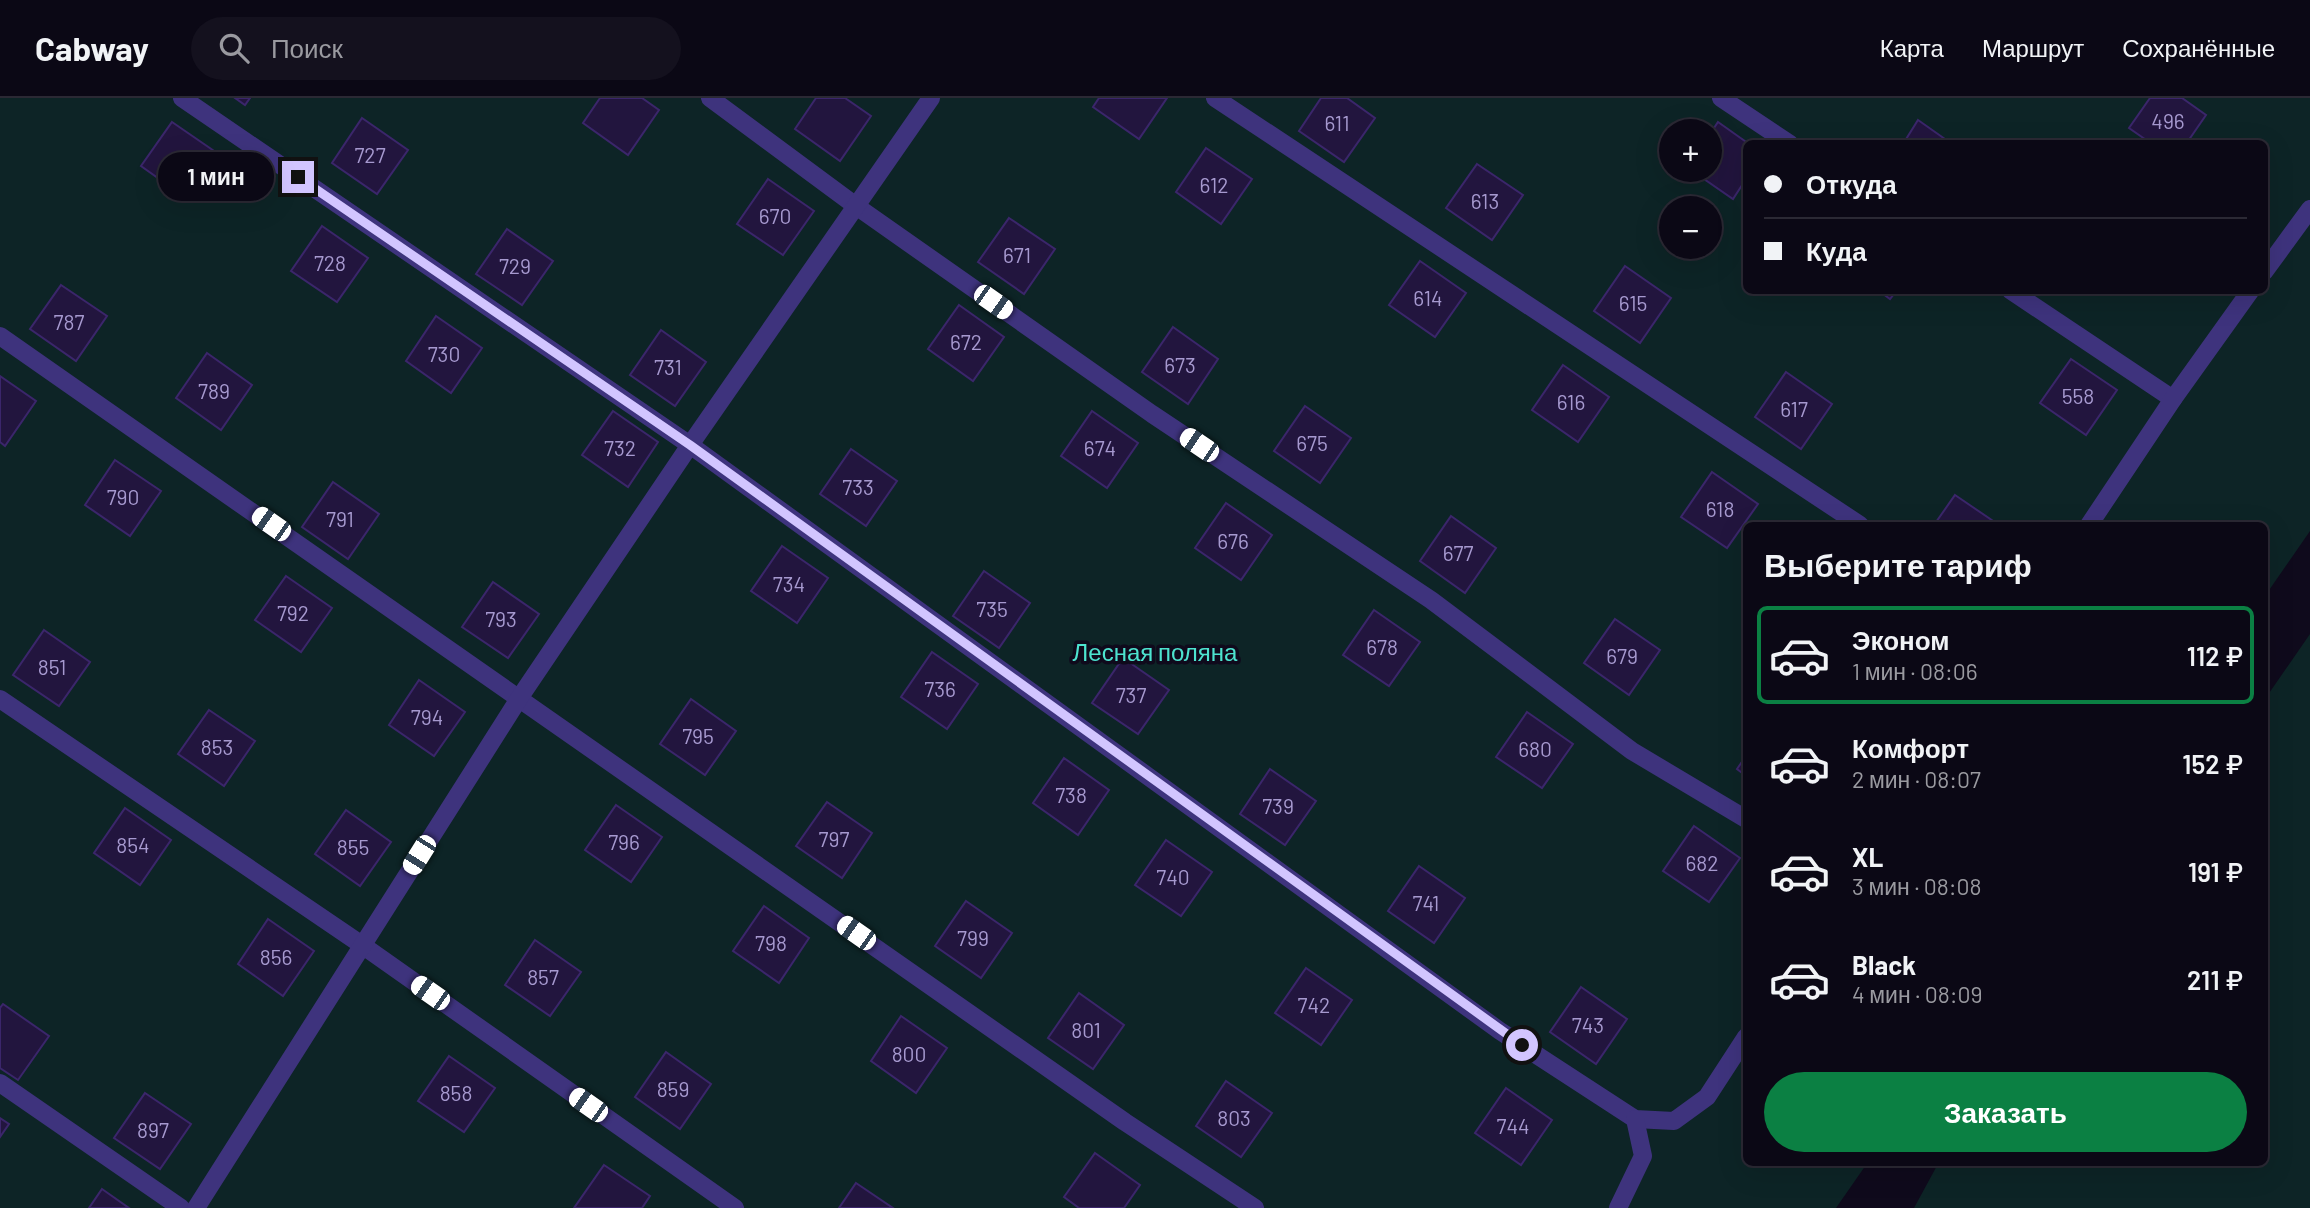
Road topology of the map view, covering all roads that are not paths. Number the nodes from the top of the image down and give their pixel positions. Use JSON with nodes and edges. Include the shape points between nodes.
{"nodes":[{"id":1,"x":182,"y":98,"type":"edge"},
{"id":2,"x":710,"y":98,"type":"edge"},
{"id":3,"x":931,"y":98,"type":"edge"},
{"id":4,"x":1215,"y":98,"type":"edge"},
{"id":5,"x":1721,"y":98,"type":"edge"},
{"id":6,"x":1784,"y":140,"type":"edge"},
{"id":7,"x":856,"y":206,"type":"junction"},
{"id":8,"x":2310,"y":209,"type":"edge"},
{"id":9,"x":2268,"y":267,"type":"edge"},
{"id":10,"x":2016,"y":294,"type":"edge"},
{"id":11,"x":2248,"y":294,"type":"edge"},
{"id":12,"x":0,"y":336,"type":"edge"},
{"id":13,"x":2173,"y":400,"type":"junction"},
{"id":14,"x":690,"y":445,"type":"junction"},
{"id":15,"x":1855,"y":522,"type":"edge"},
{"id":16,"x":2091,"y":522,"type":"edge"},
{"id":17,"x":520,"y":697,"type":"junction"},
{"id":18,"x":0,"y":699,"type":"edge"},
{"id":19,"x":1743,"y":817,"type":"edge"},
{"id":20,"x":362,"y":946,"type":"junction"},
{"id":21,"x":1743,"y":1042,"type":"edge"},
{"id":22,"x":0,"y":1083,"type":"edge"},
{"id":23,"x":1635,"y":1119,"type":"junction"},
{"id":24,"x":181,"y":1208,"type":"edge"},
{"id":25,"x":196,"y":1208,"type":"edge"},
{"id":26,"x":735,"y":1208,"type":"edge"},
{"id":27,"x":1255,"y":1208,"type":"edge"},
{"id":28,"x":1618,"y":1208,"type":"edge"}],
"edges":[{"from":1,"to":14,"type":"street"},
{"from":2,"to":7,"type":"street"},
{"from":3,"to":7,"type":"street"},
{"from":4,"to":15,"type":"street"},
{"from":5,"to":6,"type":"street"},
{"from":7,"to":14,"type":"street"},
{"from":7,"to":19,"type":"street","via":[[1152,414],[1431,600],[1632,751]]},
{"from":8,"to":9,"type":"street"},
{"from":10,"to":13,"type":"street"},
{"from":11,"to":13,"type":"street"},
{"from":12,"to":17,"type":"street"},
{"from":13,"to":16,"type":"street"},
{"from":14,"to":17,"type":"street"},
{"from":14,"to":23,"type":"street","via":[[1500,1031]]},
{"from":17,"to":20,"type":"street"},
{"from":17,"to":27,"type":"street","via":[[1125,1122]]},
{"from":18,"to":20,"type":"street"},
{"from":20,"to":25,"type":"street"},
{"from":20,"to":26,"type":"street"},
{"from":21,"to":23,"type":"street","via":[[1707,1097],[1674,1121]]},
{"from":22,"to":24,"type":"street"},
{"from":23,"to":28,"type":"street","via":[[1643,1156]]}]}
